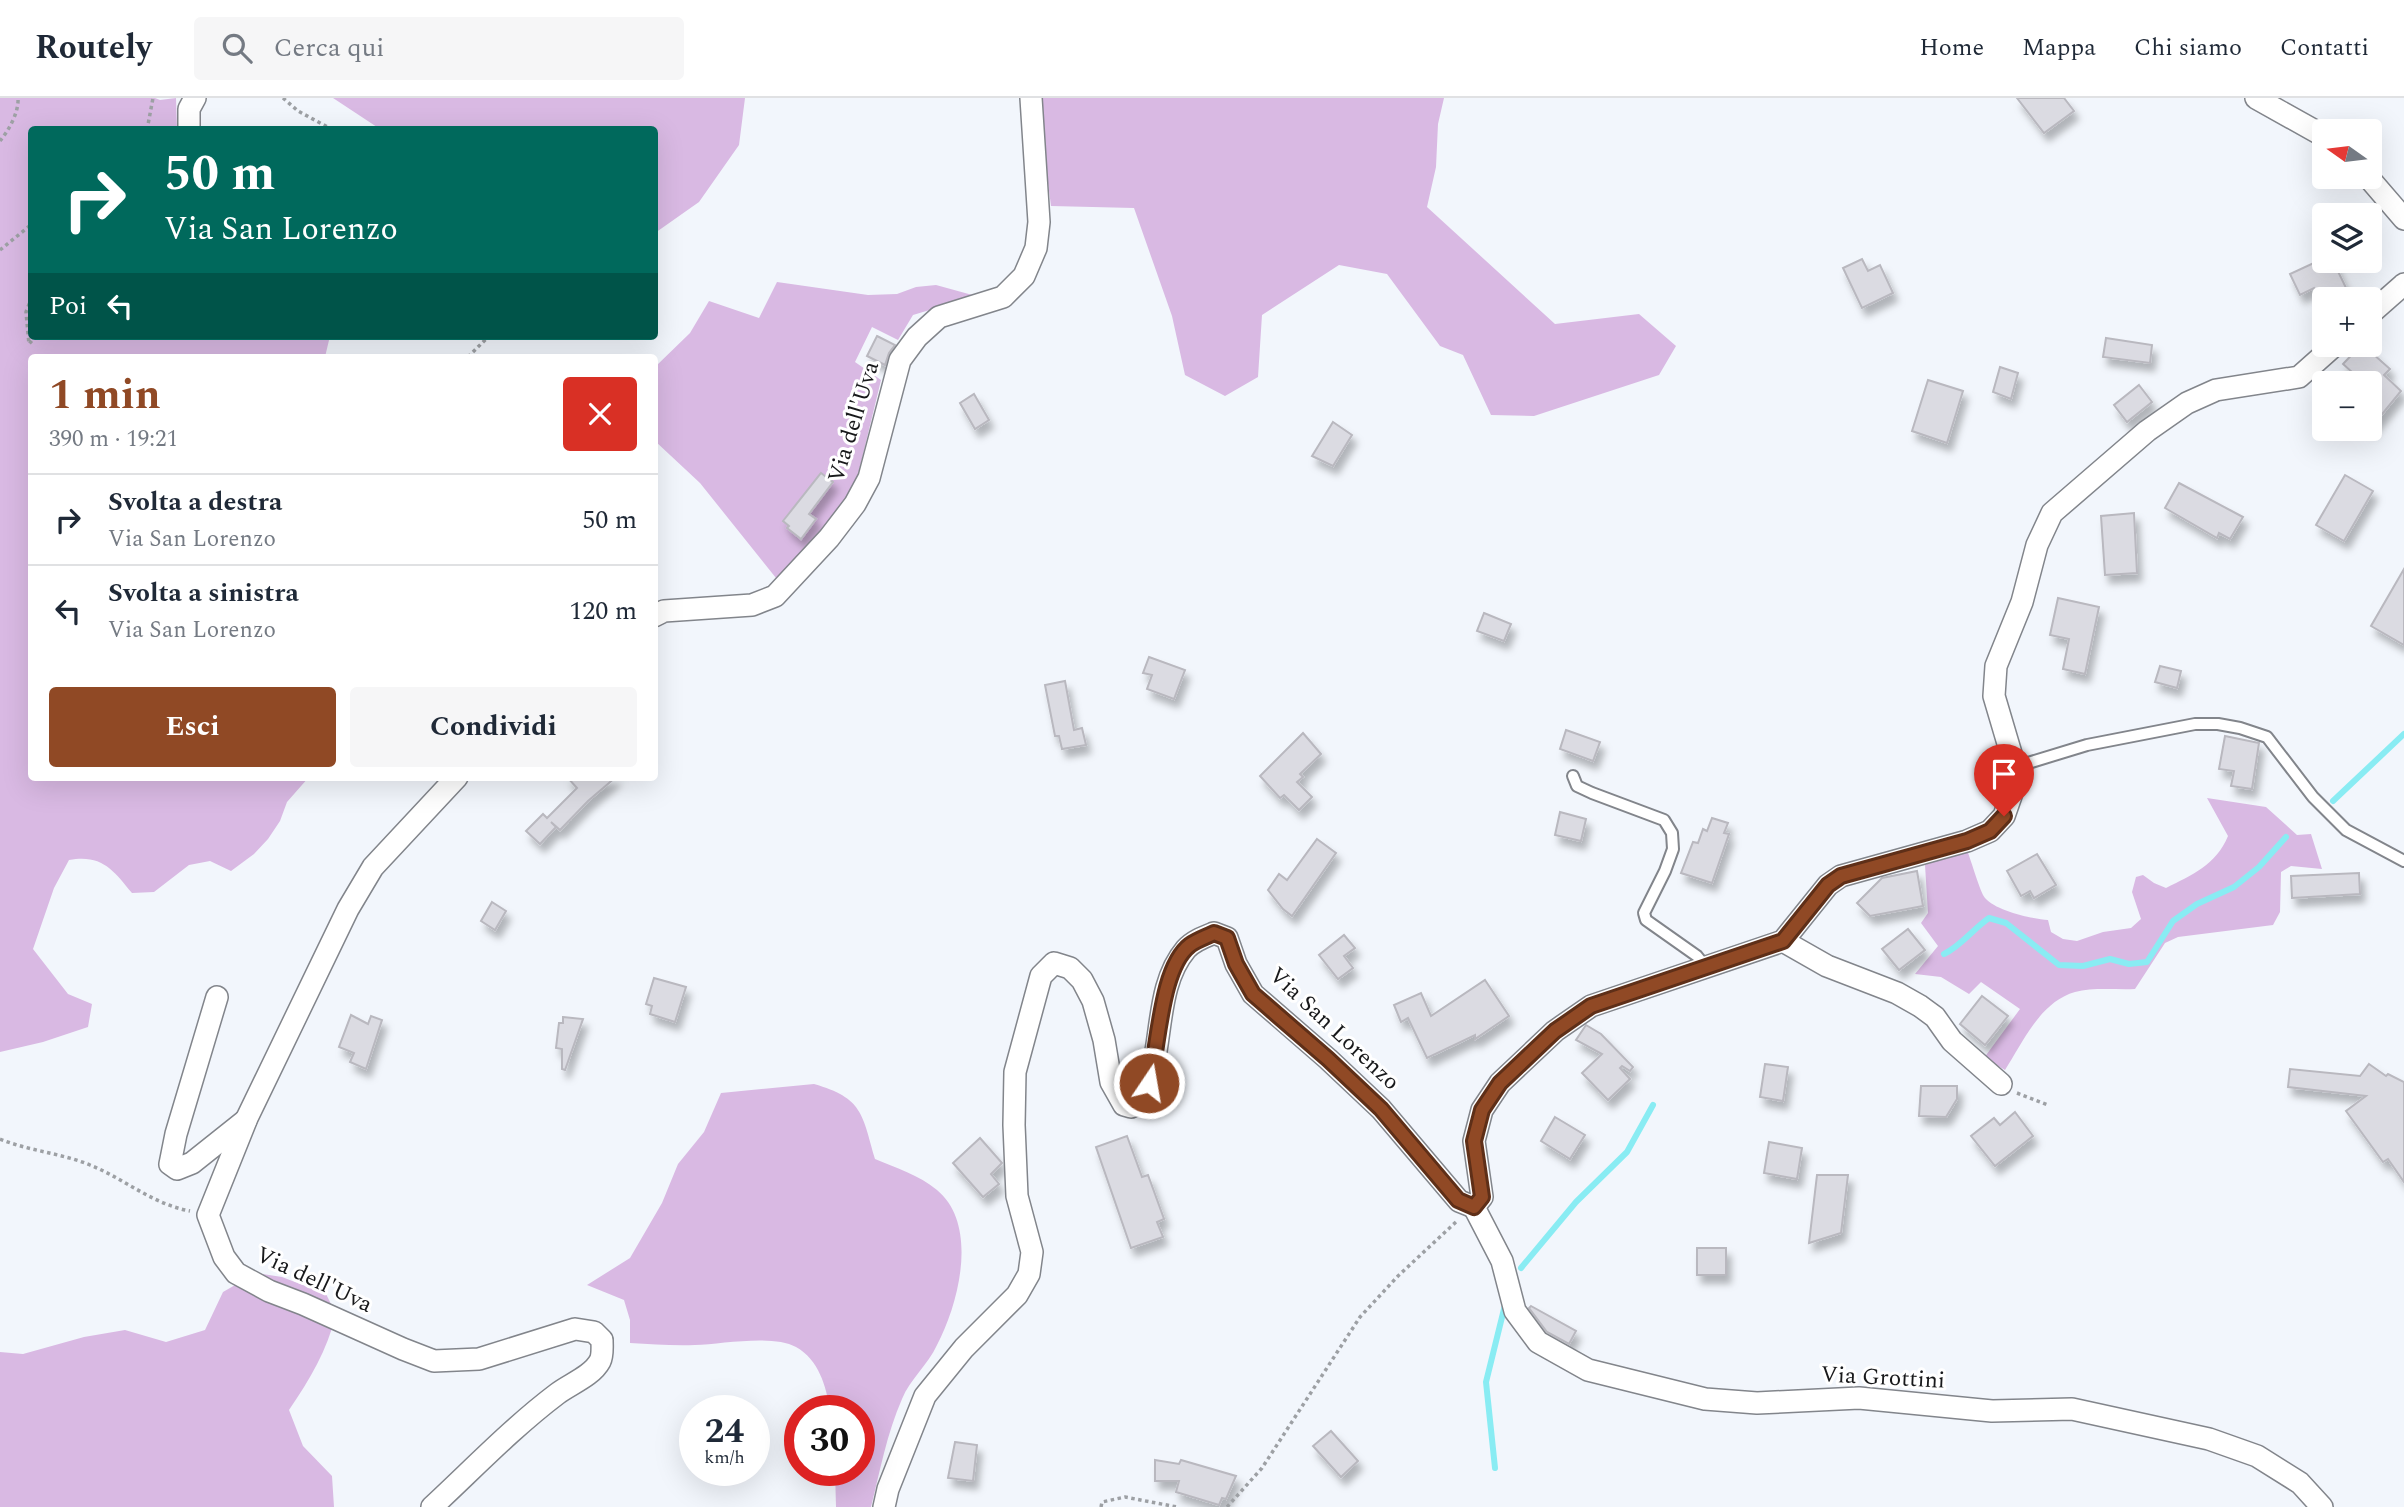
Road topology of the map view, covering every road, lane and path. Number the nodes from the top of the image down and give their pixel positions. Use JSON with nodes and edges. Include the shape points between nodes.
{"nodes":[{"id":1,"x":18,"y":98,"type":"edge"},
{"id":2,"x":153,"y":98,"type":"edge"},
{"id":3,"x":195,"y":98,"type":"edge"},
{"id":4,"x":283,"y":98,"type":"edge"},
{"id":5,"x":1031,"y":98,"type":"edge"},
{"id":6,"x":2256,"y":98,"type":"edge"},
{"id":7,"x":148,"y":126,"type":"edge"},
{"id":8,"x":188,"y":126,"type":"edge"},
{"id":9,"x":326,"y":126,"type":"edge"},
{"id":10,"x":2312,"y":129,"type":"edge"},
{"id":11,"x":0,"y":141,"type":"edge"},
{"id":12,"x":2378,"y":189,"type":"edge"},
{"id":13,"x":2404,"y":219,"type":"edge"},
{"id":14,"x":28,"y":227,"type":"edge"},
{"id":15,"x":0,"y":250,"type":"edge"},
{"id":16,"x":2404,"y":284,"type":"edge"},
{"id":17,"x":2382,"y":303,"type":"edge"},
{"id":18,"x":28,"y":307,"type":"edge"},
{"id":19,"x":28,"y":333,"type":"edge"},
{"id":20,"x":485,"y":340,"type":"edge"},
{"id":21,"x":471,"y":354,"type":"edge"},
{"id":22,"x":2322,"y":357,"type":"edge"},
{"id":23,"x":658,"y":614,"type":"edge"},
{"id":24,"x":2015,"y":766,"type":"junction"},
{"id":25,"x":1573,"y":776,"type":"dead end"},
{"id":26,"x":453,"y":781,"type":"edge"},
{"id":27,"x":2404,"y":861,"type":"edge"},
{"id":28,"x":1783,"y":941,"type":"junction"},
{"id":29,"x":1705,"y":966,"type":"junction"},
{"id":30,"x":217,"y":997,"type":"dead end"},
{"id":31,"x":2001,"y":1084,"type":"joint"},
{"id":32,"x":2048,"y":1105,"type":"dead end"},
{"id":33,"x":247,"y":1118,"type":"junction"},
{"id":34,"x":1,"y":1140,"type":"edge"},
{"id":35,"x":1474,"y":1207,"type":"junction"},
{"id":36,"x":208,"y":1215,"type":"junction"},
{"id":37,"x":432,"y":1507,"type":"edge"},
{"id":38,"x":884,"y":1507,"type":"edge"},
{"id":39,"x":1101,"y":1507,"type":"edge"},
{"id":40,"x":1177,"y":1507,"type":"edge"},
{"id":41,"x":1227,"y":1507,"type":"edge"},
{"id":42,"x":2322,"y":1507,"type":"edge"}],
"edges":[{"from":1,"to":11,"type":"path","via":[[8,132]]},
{"from":2,"to":7,"type":"path"},
{"from":3,"to":8,"type":"street"},
{"from":4,"to":9,"type":"path"},
{"from":5,"to":23,"type":"street","name":"Via dell'Uva","via":[[1039,222],[1036,248],[1024,276],[1003,297],[939,317],[917,337],[900,360],[869,478],[860,495],[829,538],[775,596],[752,605]]},
{"from":6,"to":10,"type":"street"},
{"from":12,"to":13,"type":"street"},
{"from":14,"to":15,"type":"path"},
{"from":16,"to":17,"type":"street"},
{"from":18,"to":19,"type":"path"},
{"from":20,"to":21,"type":"path"},
{"from":22,"to":24,"type":"street","via":[[2299,377],[2216,390],[2187,403],[2147,431],[2052,513],[2036,545],[2022,602],[1996,666],[1994,696]]},
{"from":24,"to":27,"type":"lane","via":[[2087,745],[2194,724],[2240,728],[2267,737],[2313,797],[2346,830]]},
{"from":24,"to":28,"type":"street","via":[[2004,816],[1990,831],[1841,876],[1828,885]]},
{"from":25,"to":29,"type":"lane","via":[[1577,786],[1664,820],[1672,833],[1673,849],[1644,913],[1646,920]]},
{"from":26,"to":33,"type":"street","via":[[373,867],[348,909]]},
{"from":28,"to":29,"type":"street"},
{"from":28,"to":31,"type":"street","via":[[1827,966],[1920,1006]]},
{"from":29,"to":35,"type":"street","via":[[1591,1006],[1555,1031],[1500,1083],[1482,1110],[1474,1141],[1482,1197]]},
{"from":30,"to":33,"type":"street","via":[[170,1164],[177,1169],[192,1163]]},
{"from":31,"to":32,"type":"path"},
{"from":33,"to":36,"type":"street"},
{"from":34,"to":36,"type":"path","via":[[65,1155],[150,1198]]},
{"from":35,"to":38,"type":"street","name":"Via San Lorenzo","via":[[1458,1200],[1381,1109],[1253,994],[1227,938],[1214,933],[1201,938],[1188,946],[1176,964],[1166,989],[1145,1099],[1131,1107],[1124,1105],[1111,1082],[1088,990],[1070,968],[1054,963],[1041,976],[1015,1072],[1017,1196],[1032,1252],[1029,1274],[1017,1295],[925,1396]]},
{"from":35,"to":41,"type":"path","via":[[1360,1317],[1262,1468]]},
{"from":35,"to":42,"type":"street","name":"Via Grottini","via":[[1502,1261],[1515,1311],[1538,1342],[1588,1370],[1705,1399],[1756,1403],[1859,1398],[1992,1411],[2072,1409],[2209,1439],[2257,1456],[2300,1483]]},
{"from":36,"to":37,"type":"street","name":"Via dell'Uva","via":[[236,1273],[434,1361],[479,1359],[575,1329],[594,1332],[601,1340],[600,1362],[520,1424]]},
{"from":39,"to":40,"type":"path","via":[[1102,1502],[1125,1497]]}]}
